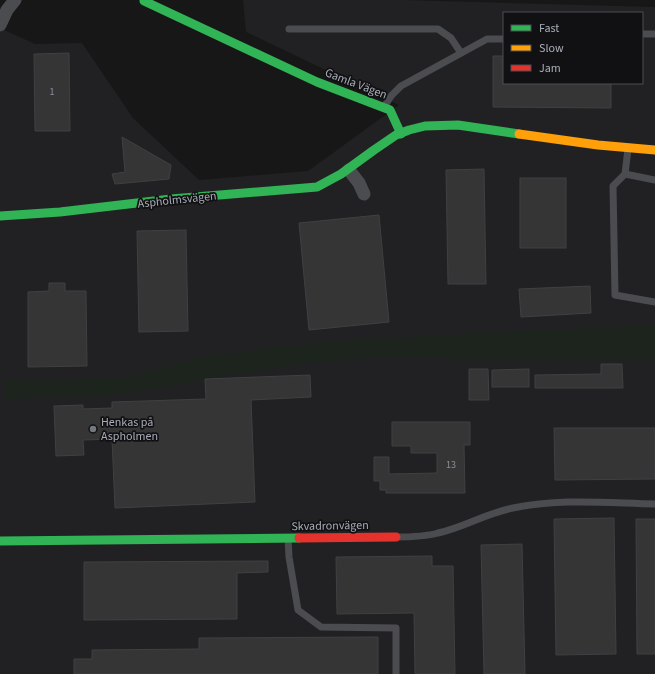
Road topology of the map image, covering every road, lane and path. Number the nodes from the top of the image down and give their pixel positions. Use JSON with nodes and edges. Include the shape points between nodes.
{"nodes":[{"id":1,"x":15,"y":0,"type":"edge"},
{"id":2,"x":144,"y":1,"type":"edge"},
{"id":3,"x":0,"y":25,"type":"edge"},
{"id":4,"x":289,"y":29,"type":"dead end"},
{"id":5,"x":644,"y":34,"type":"dead end"},
{"id":6,"x":655,"y":34,"type":"edge"},
{"id":7,"x":503,"y":39,"type":"edge"},
{"id":8,"x":461,"y":53,"type":"junction"},
{"id":9,"x":384,"y":108,"type":"junction"},
{"id":10,"x":401,"y":134,"type":"junction"},
{"id":11,"x":628,"y":148,"type":"junction"},
{"id":12,"x":655,"y":150,"type":"edge"},
{"id":13,"x":349,"y":170,"type":"junction"},
{"id":14,"x":625,"y":174,"type":"junction"},
{"id":15,"x":655,"y":180,"type":"edge"},
{"id":16,"x":364,"y":194,"type":"dead end"},
{"id":17,"x":0,"y":216,"type":"edge"},
{"id":18,"x":655,"y":302,"type":"edge"},
{"id":19,"x":655,"y":504,"type":"edge"},
{"id":20,"x":396,"y":537,"type":"joint"},
{"id":21,"x":288,"y":538,"type":"junction"},
{"id":22,"x":0,"y":540,"type":"edge"},
{"id":23,"x":396,"y":674,"type":"edge"}],
"edges":[{"from":1,"to":3,"type":"street"},
{"from":2,"to":9,"type":"street","name":"Gamla Vägen","via":[[317,82]]},
{"from":4,"to":8,"type":"lane","via":[[438,29],[451,38]]},
{"from":5,"to":6,"type":"lane"},
{"from":7,"to":8,"type":"lane","via":[[487,39]]},
{"from":8,"to":9,"type":"lane","via":[[401,86]]},
{"from":9,"to":10,"type":"street","name":"Gamla Vägen","via":[[390,110]]},
{"from":10,"to":11,"type":"street","via":[[429,126],[450,124]]},
{"from":10,"to":13,"type":"street","name":"Aspholmsvägen","via":[[378,147]]},
{"from":11,"to":12,"type":"street"},
{"from":11,"to":14,"type":"lane"},
{"from":13,"to":16,"type":"street"},
{"from":13,"to":17,"type":"street","name":"Aspholmsvägen","via":[[317,187]]},
{"from":14,"to":15,"type":"lane"},
{"from":14,"to":18,"type":"lane","via":[[613,186],[615,295]]},
{"from":19,"to":20,"type":"lane","name":"Skvadronvägen","via":[[550,502],[492,512],[440,533]]},
{"from":20,"to":21,"type":"street","name":"Skvadronvägen"},
{"from":21,"to":22,"type":"street","name":"Skvadronvägen"},
{"from":21,"to":23,"type":"lane","via":[[298,610],[321,626],[396,628]]}]}
